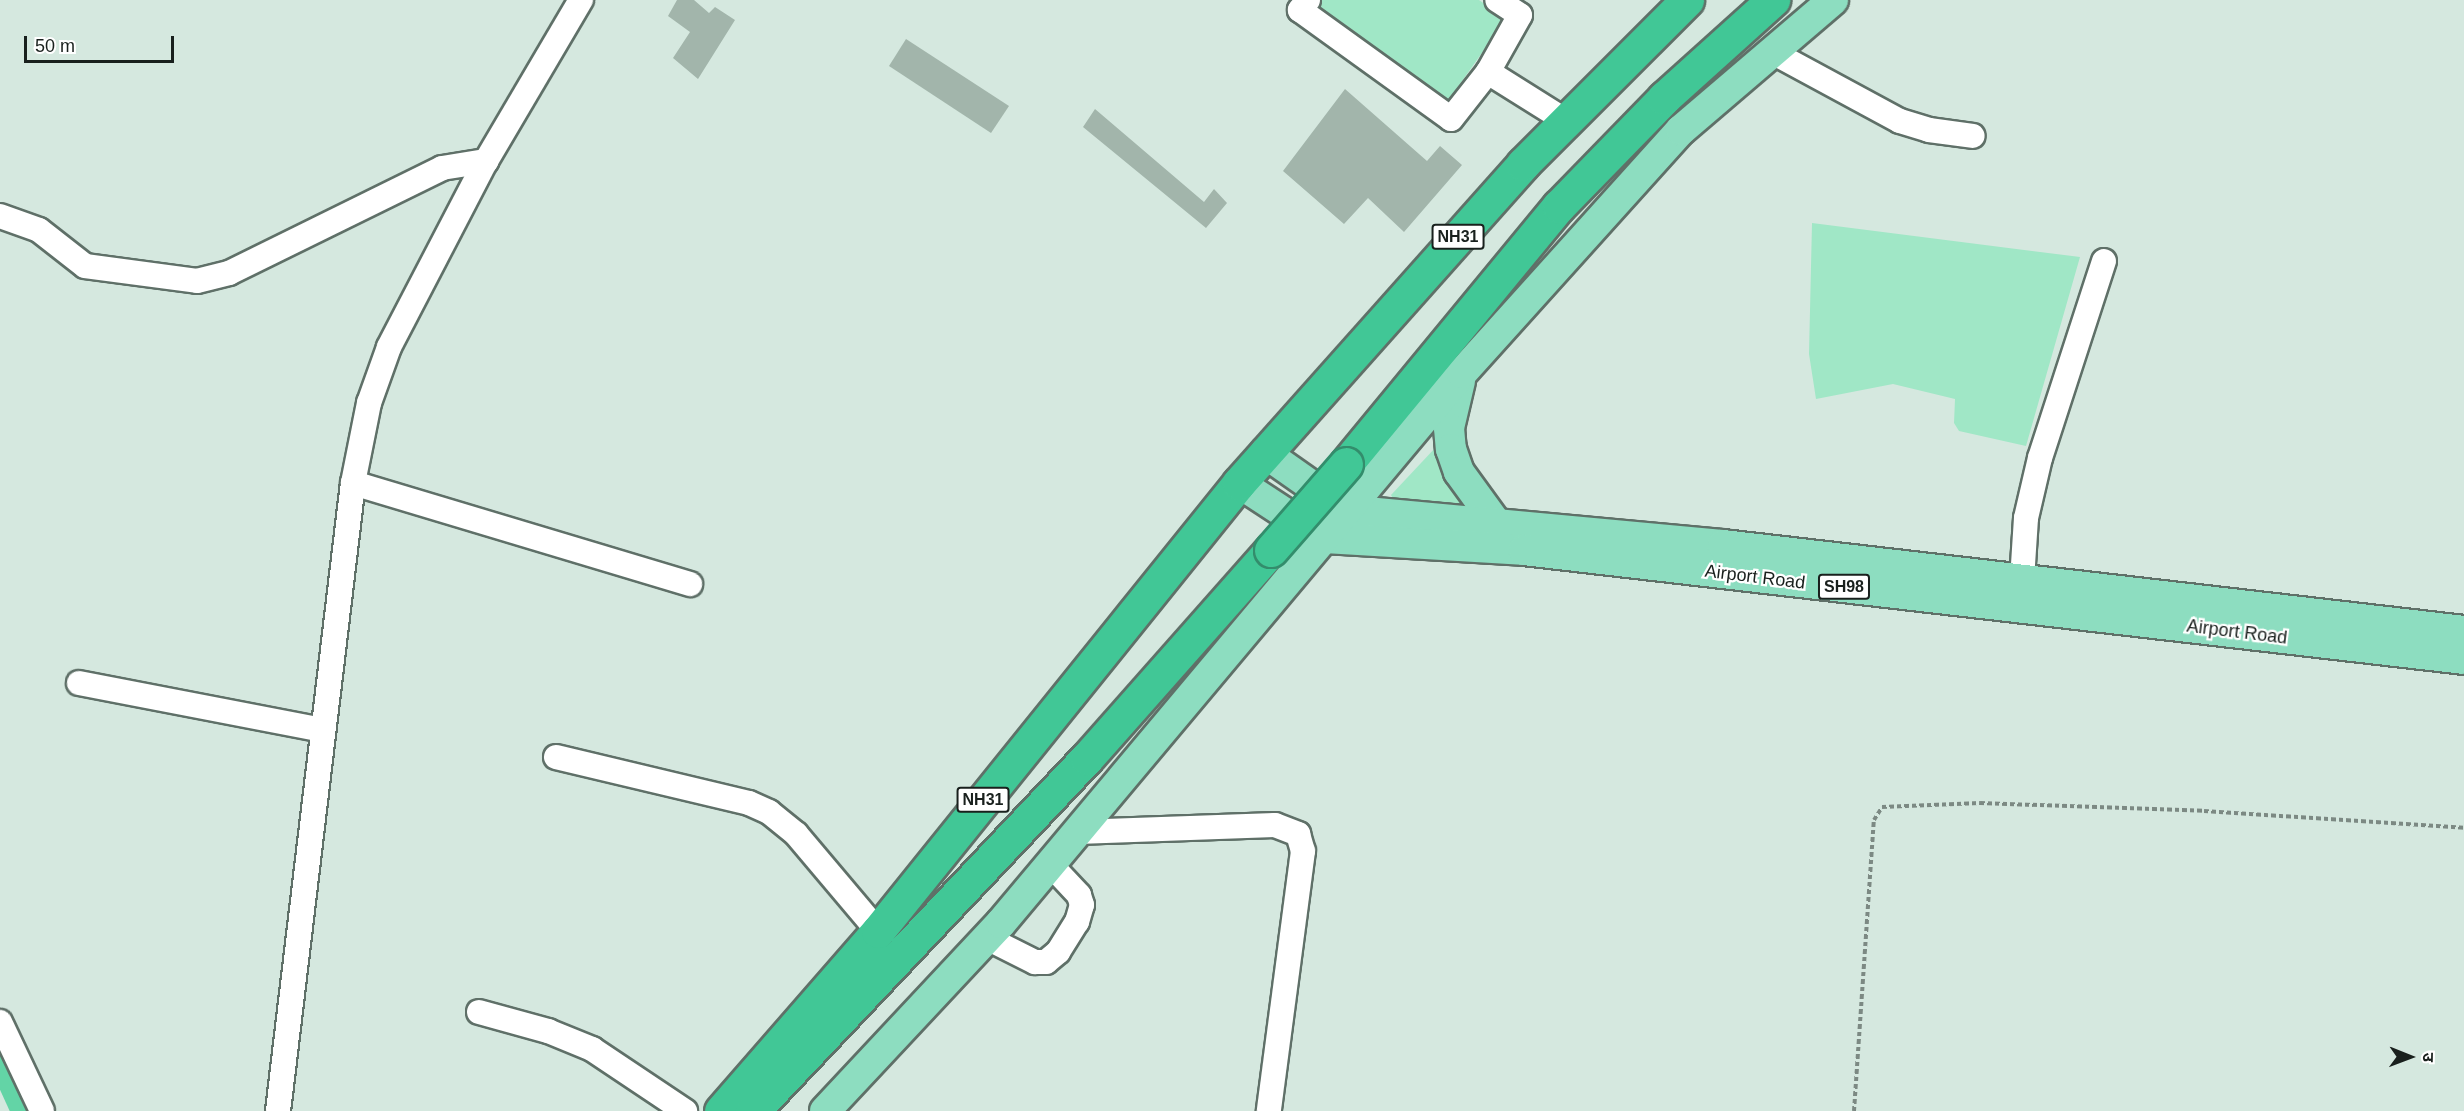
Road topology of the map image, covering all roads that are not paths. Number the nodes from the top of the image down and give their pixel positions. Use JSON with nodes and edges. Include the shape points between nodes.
{"nodes":[{"id":1,"x":581,"y":0,"type":"edge"},
{"id":2,"x":1308,"y":0,"type":"edge"},
{"id":3,"x":1497,"y":0,"type":"edge"},
{"id":4,"x":1687,"y":0,"type":"edge"},
{"id":5,"x":1773,"y":0,"type":"edge"},
{"id":6,"x":1833,"y":0,"type":"edge"},
{"id":7,"x":1774,"y":53,"type":"junction"},
{"id":8,"x":1488,"y":72,"type":"junction"},
{"id":9,"x":1566,"y":121,"type":"junction"},
{"id":10,"x":1973,"y":136,"type":"dead end"},
{"id":11,"x":486,"y":161,"type":"junction"},
{"id":12,"x":0,"y":216,"type":"edge"},
{"id":13,"x":2104,"y":261,"type":"dead end"},
{"id":14,"x":1462,"y":373,"type":"junction"},
{"id":15,"x":1265,"y":453,"type":"junction"},
{"id":16,"x":353,"y":483,"type":"junction"},
{"id":17,"x":1239,"y":483,"type":"junction"},
{"id":18,"x":1346,"y":510,"type":"junction"},
{"id":19,"x":1496,"y":523,"type":"junction"},
{"id":20,"x":1323,"y":538,"type":"junction"},
{"id":21,"x":2022,"y":580,"type":"junction"},
{"id":22,"x":690,"y":584,"type":"dead end"},
{"id":23,"x":2464,"y":631,"type":"edge"},
{"id":24,"x":2464,"y":658,"type":"edge"},
{"id":25,"x":79,"y":683,"type":"dead end"},
{"id":26,"x":323,"y":730,"type":"junction"},
{"id":27,"x":556,"y":757,"type":"dead end"},
{"id":28,"x":1077,"y":832,"type":"junction"},
{"id":29,"x":1050,"y":864,"type":"junction"},
{"id":30,"x":878,"y":931,"type":"junction"},
{"id":31,"x":987,"y":938,"type":"junction"},
{"id":32,"x":479,"y":1012,"type":"dead end"},
{"id":33,"x":0,"y":1022,"type":"edge"},
{"id":34,"x":42,"y":1111,"type":"edge"},
{"id":35,"x":278,"y":1111,"type":"edge"},
{"id":36,"x":685,"y":1111,"type":"edge"},
{"id":37,"x":721,"y":1111,"type":"edge"},
{"id":38,"x":753,"y":1111,"type":"edge"},
{"id":39,"x":825,"y":1111,"type":"edge"},
{"id":40,"x":1269,"y":1111,"type":"edge"}],
"edges":[{"from":1,"to":11,"type":"street"},
{"from":2,"to":8,"type":"street","via":[[1300,10],[1451,119]]},
{"from":3,"to":8,"type":"street","via":[[1520,15]]},
{"from":4,"to":9,"type":"highway","number":"NH31"},
{"from":5,"to":38,"type":"highway","number":"NH31","bridge":true,"via":[[1664,98],[1559,206],[1346,464],[1087,758]]},
{"from":6,"to":7,"type":"main road"},
{"from":7,"to":10,"type":"street","via":[[1900,121]]},
{"from":7,"to":14,"type":"main road","via":[[1681,130]]},
{"from":8,"to":9,"type":"street"},
{"from":9,"to":15,"type":"highway","number":"NH31"},
{"from":11,"to":12,"type":"street","via":[[442,168],[229,273],[197,281],[85,266],[39,230]]},
{"from":11,"to":16,"type":"street","via":[[389,347],[369,403]]},
{"from":13,"to":21,"type":"street","via":[[2040,458],[2026,518]]},
{"from":14,"to":18,"type":"main road"},
{"from":14,"to":19,"type":"main road","via":[[1451,406],[1451,449],[1459,472]]},
{"from":15,"to":17,"type":"highway","number":"NH31"},
{"from":15,"to":18,"type":"main road"},
{"from":16,"to":22,"type":"street"},
{"from":16,"to":26,"type":"street"},
{"from":17,"to":20,"type":"main road","name":"Airport Road","number":"SH98"},
{"from":17,"to":30,"type":"highway","number":"NH31"},
{"from":18,"to":19,"type":"main road","number":"SH98"},
{"from":18,"to":20,"type":"main road"},
{"from":19,"to":21,"type":"main road","number":"SH98"},
{"from":20,"to":24,"type":"main road","name":"Airport Road","number":"SH98","via":[[1524,550]]},
{"from":20,"to":28,"type":"main road"},
{"from":21,"to":23,"type":"main road","number":"SH98"},
{"from":25,"to":26,"type":"street"},
{"from":26,"to":35,"type":"street"},
{"from":27,"to":30,"type":"street","via":[[749,803],[769,812],[796,834]]},
{"from":28,"to":29,"type":"main road"},
{"from":28,"to":40,"type":"street","via":[[1275,825],[1298,834],[1303,851]]},
{"from":29,"to":31,"type":"main road"},
{"from":29,"to":31,"type":"street","via":[[1082,905],[1058,952],[1046,962],[1035,962]]},
{"from":30,"to":37,"type":"highway","number":"NH31"},
{"from":31,"to":39,"type":"main road"},
{"from":32,"to":36,"type":"street","via":[[548,1031],[592,1049]]},
{"from":33,"to":34,"type":"street"}]}
